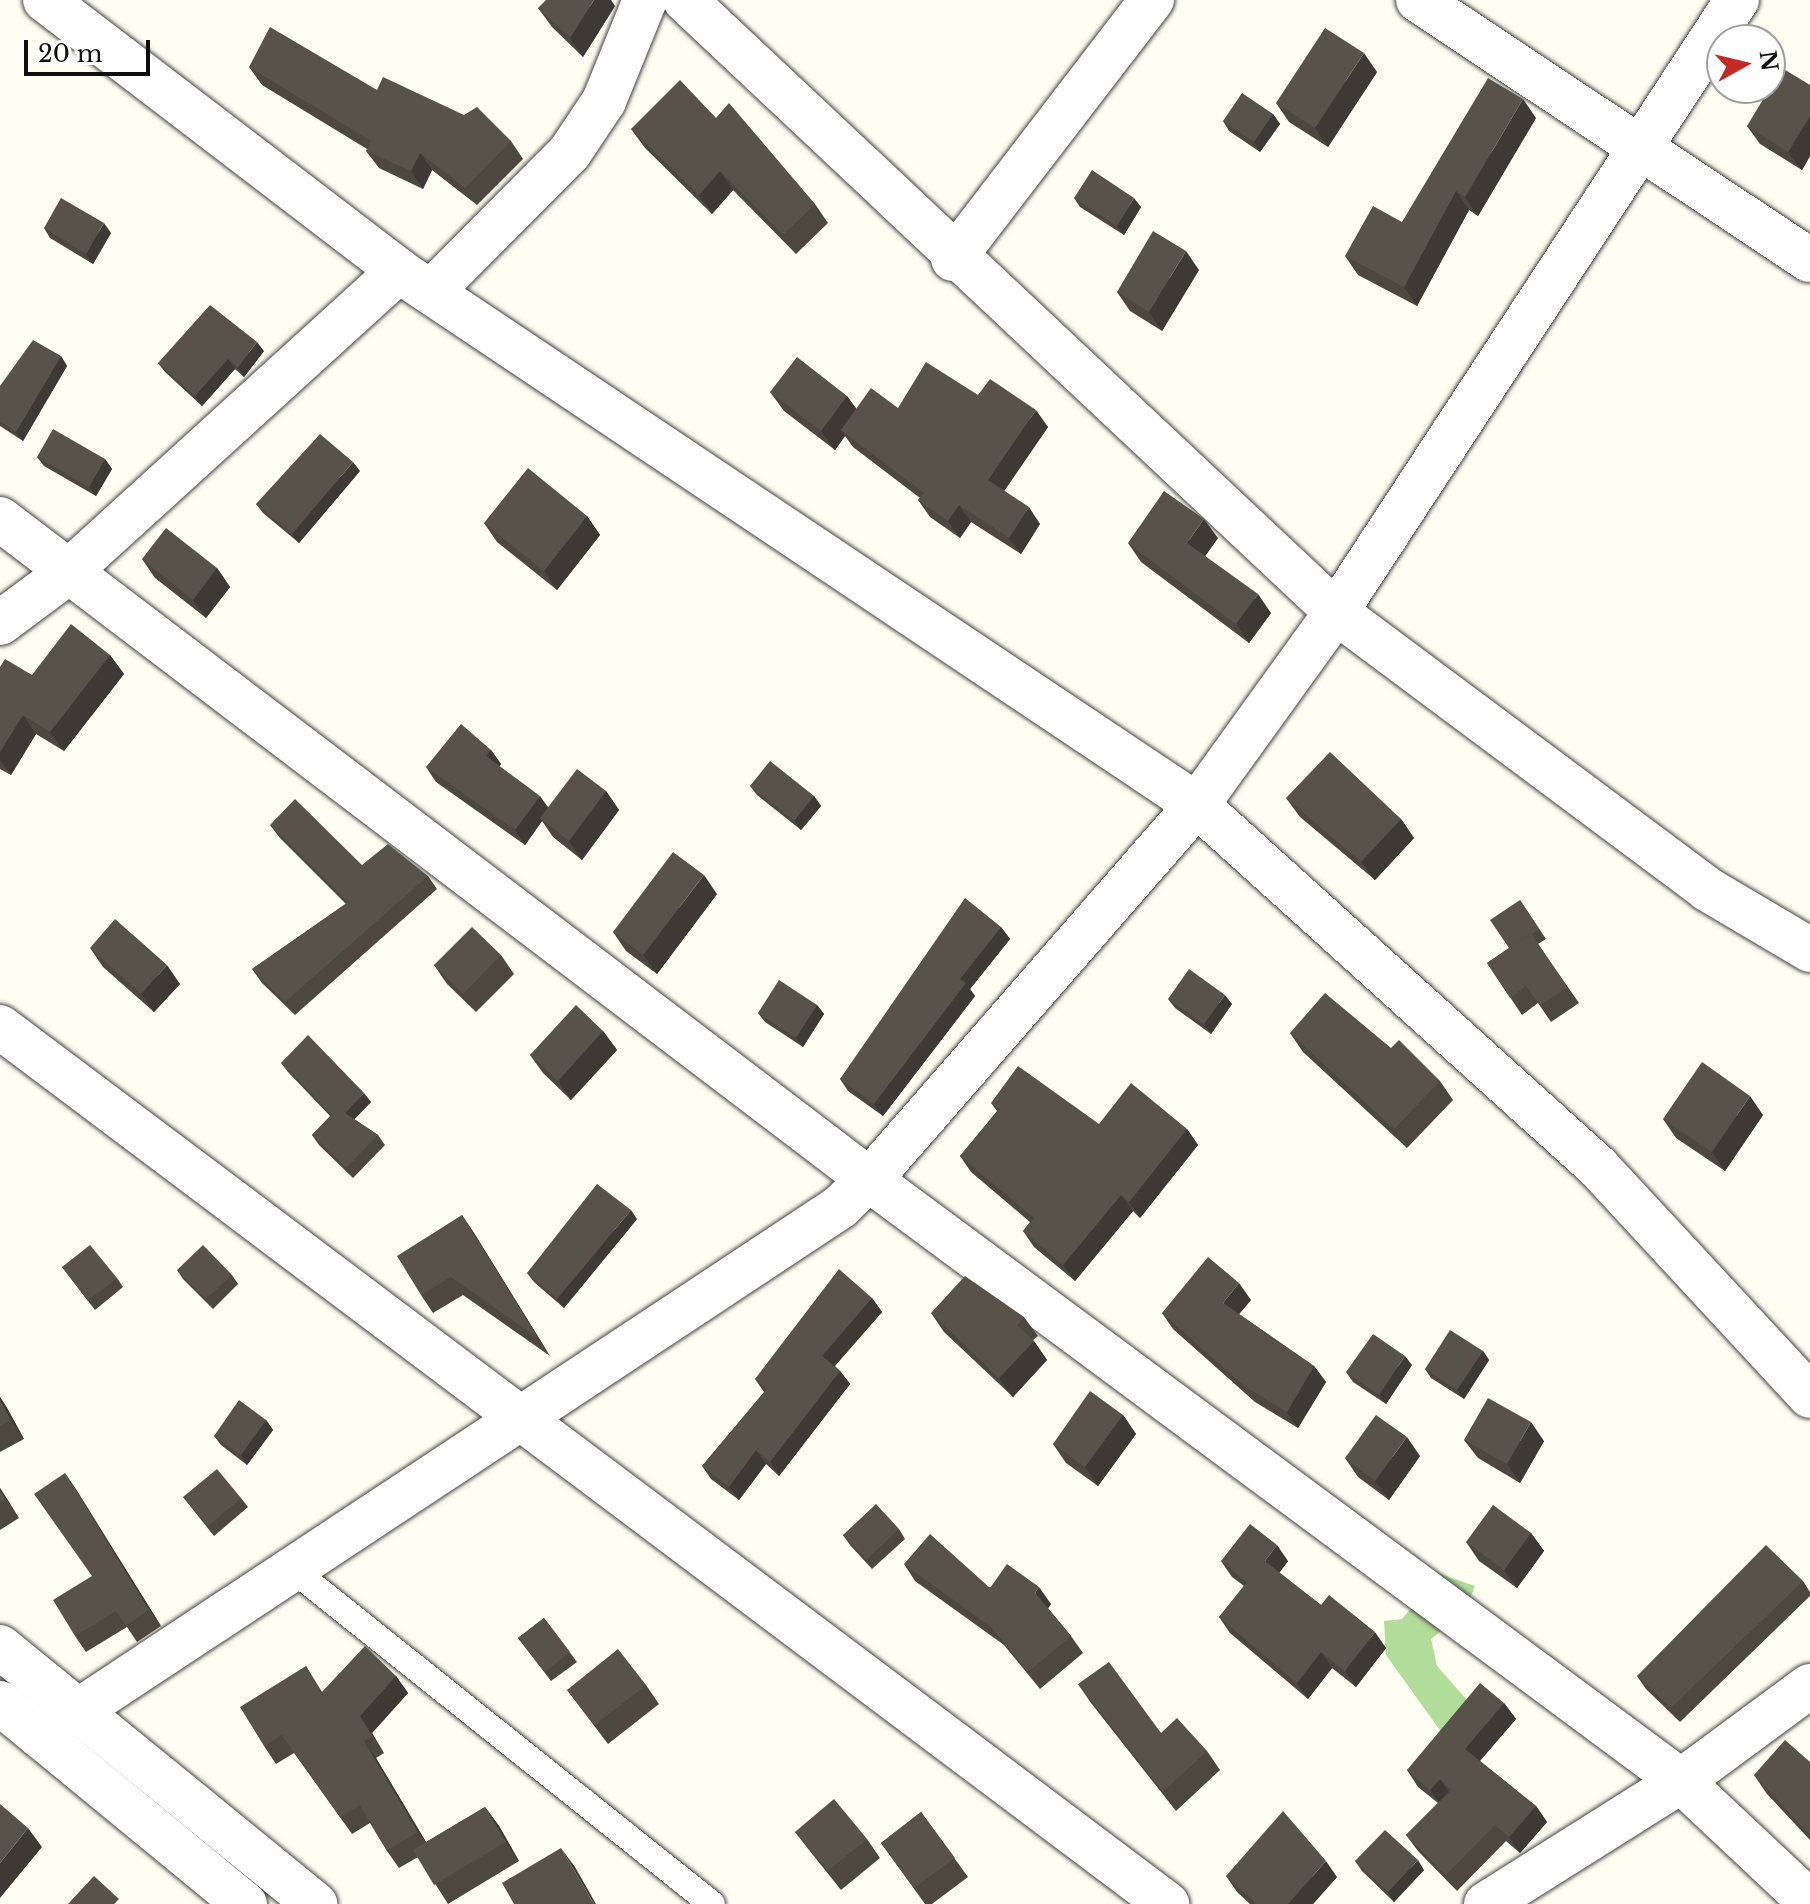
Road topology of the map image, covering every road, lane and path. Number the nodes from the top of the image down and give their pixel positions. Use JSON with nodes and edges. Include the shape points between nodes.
{"nodes":[{"id":1,"x":45,"y":0,"type":"edge"},
{"id":2,"x":645,"y":0,"type":"edge"},
{"id":3,"x":685,"y":0,"type":"edge"},
{"id":4,"x":1152,"y":0,"type":"edge"},
{"id":5,"x":1418,"y":0,"type":"edge"},
{"id":6,"x":1737,"y":0,"type":"edge"},
{"id":7,"x":1644,"y":149,"type":"junction"},
{"id":8,"x":953,"y":259,"type":"junction"},
{"id":9,"x":1810,"y":260,"type":"edge"},
{"id":10,"x":415,"y":281,"type":"junction"},
{"id":11,"x":0,"y":519,"type":"edge"},
{"id":12,"x":66,"y":574,"type":"junction"},
{"id":13,"x":1336,"y":612,"type":"junction"},
{"id":14,"x":0,"y":623,"type":"edge"},
{"id":15,"x":1197,"y":805,"type":"junction"},
{"id":16,"x":1810,"y":950,"type":"edge"},
{"id":17,"x":0,"y":1027,"type":"edge"},
{"id":18,"x":867,"y":1178,"type":"junction"},
{"id":19,"x":1810,"y":1396,"type":"edge"},
{"id":20,"x":522,"y":1417,"type":"junction"},
{"id":21,"x":292,"y":1569,"type":"junction"},
{"id":22,"x":0,"y":1647,"type":"edge"},
{"id":23,"x":1810,"y":1686,"type":"edge"},
{"id":24,"x":0,"y":1703,"type":"edge"},
{"id":25,"x":76,"y":1712,"type":"junction"},
{"id":26,"x":40,"y":1736,"type":"junction"},
{"id":27,"x":1681,"y":1781,"type":"junction"},
{"id":28,"x":1810,"y":1902,"type":"edge"},
{"id":29,"x":245,"y":1904,"type":"edge"},
{"id":30,"x":315,"y":1904,"type":"edge"},
{"id":31,"x":712,"y":1904,"type":"edge"},
{"id":32,"x":1167,"y":1904,"type":"edge"},
{"id":33,"x":1486,"y":1904,"type":"edge"}],
"edges":[{"from":1,"to":10,"type":"street"},
{"from":2,"to":10,"type":"street","via":[[604,101],[570,152]]},
{"from":3,"to":8,"type":"street"},
{"from":4,"to":8,"type":"street"},
{"from":5,"to":7,"type":"street"},
{"from":6,"to":7,"type":"street"},
{"from":7,"to":9,"type":"street"},
{"from":7,"to":13,"type":"street"},
{"from":8,"to":13,"type":"street"},
{"from":10,"to":12,"type":"street"},
{"from":10,"to":15,"type":"street"},
{"from":11,"to":12,"type":"street"},
{"from":12,"to":14,"type":"street"},
{"from":12,"to":18,"type":"street"},
{"from":13,"to":15,"type":"street"},
{"from":13,"to":16,"type":"street","via":[[1707,889]]},
{"from":15,"to":18,"type":"street"},
{"from":15,"to":19,"type":"street","via":[[1598,1167]]},
{"from":17,"to":20,"type":"street"},
{"from":18,"to":20,"type":"street","via":[[840,1207]]},
{"from":18,"to":27,"type":"street"},
{"from":20,"to":21,"type":"street"},
{"from":20,"to":32,"type":"street"},
{"from":21,"to":25,"type":"street"},
{"from":21,"to":31,"type":"lane"},
{"from":22,"to":25,"type":"street"},
{"from":23,"to":27,"type":"street"},
{"from":24,"to":26,"type":"street"},
{"from":25,"to":26,"type":"street"},
{"from":25,"to":30,"type":"street"},
{"from":26,"to":29,"type":"street"},
{"from":27,"to":28,"type":"street"},
{"from":27,"to":33,"type":"street"}]}
